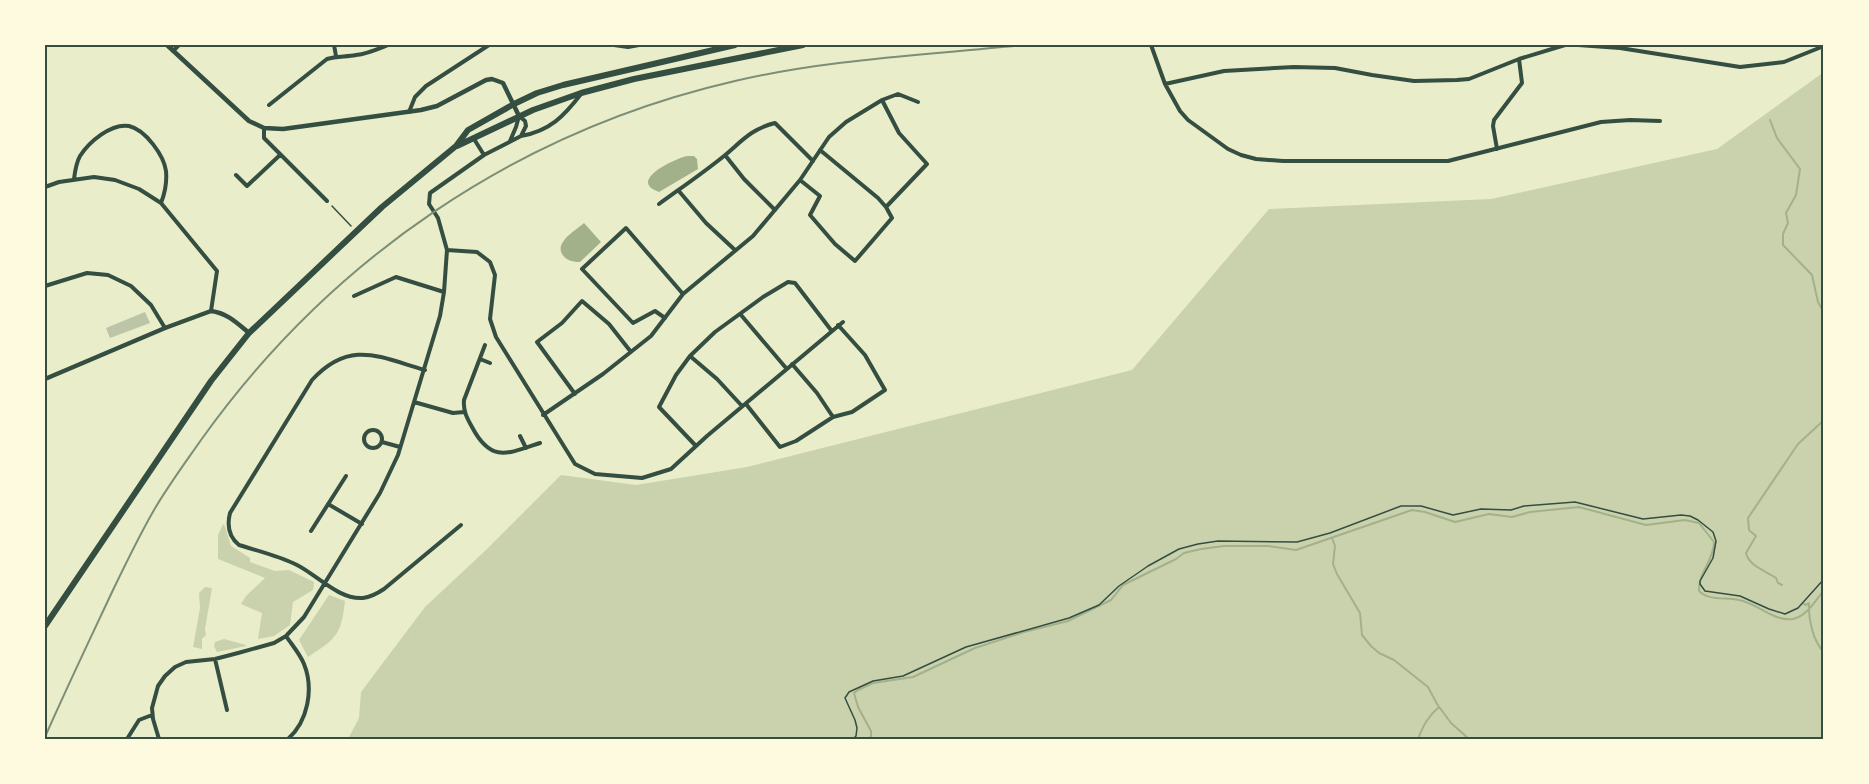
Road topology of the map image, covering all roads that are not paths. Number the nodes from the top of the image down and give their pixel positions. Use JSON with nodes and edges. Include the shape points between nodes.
{"nodes":[{"id":1,"x":166,"y":45,"type":"edge"},
{"id":2,"x":179,"y":45,"type":"edge"},
{"id":3,"x":334,"y":45,"type":"edge"},
{"id":4,"x":388,"y":45,"type":"edge"},
{"id":5,"x":489,"y":45,"type":"edge"},
{"id":6,"x":614,"y":45,"type":"edge"},
{"id":7,"x":639,"y":45,"type":"edge"},
{"id":8,"x":735,"y":45,"type":"edge"},
{"id":9,"x":803,"y":45,"type":"edge"},
{"id":10,"x":1151,"y":45,"type":"edge"},
{"id":11,"x":1565,"y":45,"type":"edge"},
{"id":12,"x":1578,"y":45,"type":"edge"},
{"id":13,"x":1824,"y":46,"type":"edge"},
{"id":14,"x":172,"y":51,"type":"junction"},
{"id":15,"x":336,"y":56,"type":"junction"},
{"id":16,"x":1519,"y":59,"type":"junction"},
{"id":17,"x":1165,"y":84,"type":"junction"},
{"id":18,"x":581,"y":93,"type":"junction"},
{"id":19,"x":882,"y":100,"type":"junction"},
{"id":20,"x":918,"y":102,"type":"dead end"},
{"id":21,"x":514,"y":104,"type":"junction"},
{"id":22,"x":269,"y":105,"type":"dead end"},
{"id":23,"x":409,"y":113,"type":"junction"},
{"id":24,"x":519,"y":116,"type":"junction"},
{"id":25,"x":1660,"y":122,"type":"dead end"},
{"id":26,"x":264,"y":128,"type":"junction"},
{"id":27,"x":521,"y":136,"type":"junction"},
{"id":28,"x":474,"y":140,"type":"junction"},
{"id":29,"x":510,"y":141,"type":"junction"},
{"id":30,"x":456,"y":146,"type":"junction"},
{"id":31,"x":1497,"y":148,"type":"junction"},
{"id":32,"x":820,"y":150,"type":"junction"},
{"id":33,"x":280,"y":155,"type":"junction"},
{"id":34,"x":484,"y":155,"type":"junction"},
{"id":35,"x":725,"y":155,"type":"junction"},
{"id":36,"x":813,"y":160,"type":"junction"},
{"id":37,"x":236,"y":176,"type":"dead end"},
{"id":38,"x":74,"y":179,"type":"junction"},
{"id":39,"x":800,"y":180,"type":"junction"},
{"id":40,"x":45,"y":187,"type":"edge"},
{"id":41,"x":678,"y":190,"type":"junction"},
{"id":42,"x":327,"y":201,"type":"road end"},
{"id":43,"x":161,"y":203,"type":"junction"},
{"id":44,"x":659,"y":204,"type":"dead end"},
{"id":45,"x":886,"y":207,"type":"junction"},
{"id":46,"x":775,"y":210,"type":"junction"},
{"id":47,"x":447,"y":250,"type":"junction"},
{"id":48,"x":735,"y":250,"type":"junction"},
{"id":49,"x":45,"y":286,"type":"edge"},
{"id":50,"x":444,"y":292,"type":"junction"},
{"id":51,"x":683,"y":294,"type":"junction"},
{"id":52,"x":354,"y":296,"type":"dead end"},
{"id":53,"x":211,"y":311,"type":"junction"},
{"id":54,"x":741,"y":315,"type":"junction"},
{"id":55,"x":665,"y":318,"type":"junction"},
{"id":56,"x":843,"y":322,"type":"dead end"},
{"id":57,"x":838,"y":326,"type":"junction"},
{"id":58,"x":165,"y":328,"type":"junction"},
{"id":59,"x":831,"y":330,"type":"junction"},
{"id":60,"x":249,"y":333,"type":"junction"},
{"id":61,"x":485,"y":345,"type":"dead end"},
{"id":62,"x":631,"y":352,"type":"junction"},
{"id":63,"x":690,"y":356,"type":"junction"},
{"id":64,"x":480,"y":359,"type":"junction"},
{"id":65,"x":490,"y":363,"type":"dead end"},
{"id":66,"x":792,"y":364,"type":"junction"},
{"id":67,"x":786,"y":368,"type":"junction"},
{"id":68,"x":425,"y":370,"type":"junction"},
{"id":69,"x":45,"y":379,"type":"edge"},
{"id":70,"x":575,"y":394,"type":"junction"},
{"id":71,"x":414,"y":402,"type":"junction"},
{"id":72,"x":744,"y":405,"type":"junction"},
{"id":73,"x":464,"y":412,"type":"junction"},
{"id":74,"x":543,"y":415,"type":"junction"},
{"id":75,"x":833,"y":417,"type":"junction"},
{"id":76,"x":520,"y":436,"type":"dead end"},
{"id":77,"x":382,"y":442,"type":"junction"},
{"id":78,"x":540,"y":443,"type":"dead end"},
{"id":79,"x":696,"y":446,"type":"junction"},
{"id":80,"x":400,"y":447,"type":"junction"},
{"id":81,"x":526,"y":448,"type":"junction"},
{"id":82,"x":346,"y":476,"type":"dead end"},
{"id":83,"x":328,"y":504,"type":"junction"},
{"id":84,"x":362,"y":524,"type":"junction"},
{"id":85,"x":461,"y":525,"type":"dead end"},
{"id":86,"x":311,"y":531,"type":"dead end"},
{"id":87,"x":326,"y":584,"type":"junction"},
{"id":88,"x":45,"y":626,"type":"edge"},
{"id":89,"x":285,"y":636,"type":"junction"},
{"id":90,"x":216,"y":659,"type":"junction"},
{"id":91,"x":228,"y":710,"type":"dead end"},
{"id":92,"x":152,"y":715,"type":"junction"},
{"id":93,"x":127,"y":739,"type":"edge"},
{"id":94,"x":159,"y":739,"type":"edge"},
{"id":95,"x":288,"y":739,"type":"edge"}],
"edges":[{"from":1,"to":14,"type":"street"},
{"from":2,"to":14,"type":"street"},
{"from":3,"to":15,"type":"street"},
{"from":4,"to":15,"type":"street","via":[[369,53]]},
{"from":5,"to":23,"type":"street","via":[[426,86],[415,97]]},
{"from":6,"to":7,"type":"street"},
{"from":8,"to":21,"type":"highway","via":[[562,85]]},
{"from":9,"to":18,"type":"highway"},
{"from":10,"to":17,"type":"street"},
{"from":11,"to":16,"type":"street"},
{"from":12,"to":13,"type":"street","via":[[1740,68],[1784,62]]},
{"from":14,"to":26,"type":"street","via":[[249,121]]},
{"from":15,"to":22,"type":"street"},
{"from":16,"to":17,"type":"street","via":[[1457,80],[1414,81],[1335,68],[1294,67],[1224,71]]},
{"from":16,"to":31,"type":"street","via":[[1522,83],[1494,120]]},
{"from":17,"to":31,"type":"street","via":[[1180,111],[1197,127],[1228,149],[1256,159],[1448,160]]},
{"from":18,"to":24,"type":"highway"},
{"from":18,"to":27,"type":"street","via":[[563,117]]},
{"from":19,"to":20,"type":"street","via":[[898,94]]},
{"from":19,"to":32,"type":"street","via":[[846,122]]},
{"from":19,"to":45,"type":"street","via":[[898,133],[927,164]]},
{"from":21,"to":23,"type":"street","via":[[503,83],[492,79],[437,106]]},
{"from":21,"to":24,"type":"street"},
{"from":21,"to":30,"type":"highway","via":[[468,130]]},
{"from":23,"to":26,"type":"street"},
{"from":24,"to":27,"type":"street","via":[[526,126]]},
{"from":24,"to":28,"type":"highway"},
{"from":24,"to":29,"type":"street"},
{"from":25,"to":31,"type":"street","via":[[1601,122]]},
{"from":26,"to":33,"type":"street","via":[[264,138]]},
{"from":27,"to":29,"type":"street"},
{"from":28,"to":30,"type":"highway"},
{"from":28,"to":34,"type":"street"},
{"from":29,"to":34,"type":"street"},
{"from":30,"to":60,"type":"highway","via":[[382,207]]},
{"from":32,"to":36,"type":"street"},
{"from":32,"to":45,"type":"street"},
{"from":33,"to":37,"type":"street","via":[[247,186]]},
{"from":33,"to":42,"type":"street"},
{"from":34,"to":47,"type":"street","via":[[429,197]]},
{"from":35,"to":36,"type":"street","via":[[754,130],[775,123]]},
{"from":35,"to":41,"type":"street"},
{"from":35,"to":46,"type":"street"},
{"from":36,"to":39,"type":"street"},
{"from":38,"to":40,"type":"street"},
{"from":38,"to":43,"type":"street","via":[[115,180]]},
{"from":38,"to":43,"type":"street","via":[[80,157],[92,142],[111,129],[128,126],[153,144],[166,170],[166,192]]},
{"from":39,"to":45,"type":"street","via":[[820,196],[810,215],[855,261],[892,218]]},
{"from":39,"to":46,"type":"street"},
{"from":41,"to":44,"type":"street"},
{"from":41,"to":48,"type":"street"},
{"from":43,"to":53,"type":"street","via":[[216,272]]},
{"from":46,"to":48,"type":"street"},
{"from":47,"to":50,"type":"street"},
{"from":47,"to":74,"type":"street","via":[[477,252],[490,262],[495,275],[490,319],[496,337]]},
{"from":48,"to":51,"type":"street"},
{"from":49,"to":58,"type":"street","via":[[87,273],[108,275],[131,286],[151,305]]},
{"from":50,"to":52,"type":"street","via":[[396,277]]},
{"from":50,"to":68,"type":"street"},
{"from":51,"to":55,"type":"street"},
{"from":51,"to":55,"type":"street","via":[[626,228],[582,269],[633,323],[655,311]]},
{"from":53,"to":58,"type":"street"},
{"from":53,"to":60,"type":"street","via":[[233,320]]},
{"from":54,"to":59,"type":"street","via":[[788,282],[795,283]]},
{"from":54,"to":63,"type":"street","via":[[715,332]]},
{"from":54,"to":67,"type":"street"},
{"from":55,"to":62,"type":"street"},
{"from":56,"to":57,"type":"street"},
{"from":57,"to":59,"type":"street"},
{"from":57,"to":75,"type":"street","via":[[865,355],[885,390],[852,412]]},
{"from":58,"to":69,"type":"street"},
{"from":59,"to":66,"type":"street"},
{"from":60,"to":88,"type":"highway","via":[[211,381]]},
{"from":61,"to":64,"type":"street"},
{"from":62,"to":70,"type":"street"},
{"from":62,"to":70,"type":"street","via":[[609,324],[582,302],[537,342]]},
{"from":63,"to":72,"type":"street"},
{"from":63,"to":79,"type":"street","via":[[659,407]]},
{"from":64,"to":65,"type":"street"},
{"from":64,"to":73,"type":"street","via":[[464,400]]},
{"from":66,"to":67,"type":"street"},
{"from":66,"to":75,"type":"street"},
{"from":67,"to":72,"type":"street"},
{"from":68,"to":71,"type":"street"},
{"from":68,"to":87,"type":"street","via":[[355,354],[320,372],[231,513],[229,529],[239,545],[296,564]]},
{"from":70,"to":74,"type":"street"},
{"from":71,"to":73,"type":"street","via":[[453,413]]},
{"from":71,"to":80,"type":"street"},
{"from":72,"to":75,"type":"street","via":[[780,447]]},
{"from":72,"to":79,"type":"street"},
{"from":73,"to":81,"type":"street","via":[[480,442],[492,451]]},
{"from":74,"to":79,"type":"street","via":[[575,464],[595,474],[642,478],[671,469]]},
{"from":76,"to":81,"type":"street"},
{"from":77,"to":77,"type":"street","via":[[377,448],[370,448],[364,436],[368,431],[377,431]]},
{"from":77,"to":80,"type":"street"},
{"from":78,"to":81,"type":"street"},
{"from":80,"to":84,"type":"street"},
{"from":82,"to":83,"type":"street"},
{"from":83,"to":84,"type":"street"},
{"from":83,"to":86,"type":"street"},
{"from":84,"to":87,"type":"street"},
{"from":85,"to":87,"type":"street","via":[[372,596],[352,597]]},
{"from":87,"to":89,"type":"street","via":[[304,617]]},
{"from":89,"to":90,"type":"street","via":[[274,643]]},
{"from":89,"to":95,"type":"street","via":[[304,665],[309,686],[306,708]]},
{"from":90,"to":91,"type":"street"},
{"from":90,"to":92,"type":"street","via":[[186,662],[170,671],[158,686]]},
{"from":92,"to":93,"type":"street","via":[[139,720]]},
{"from":92,"to":94,"type":"street"}]}
